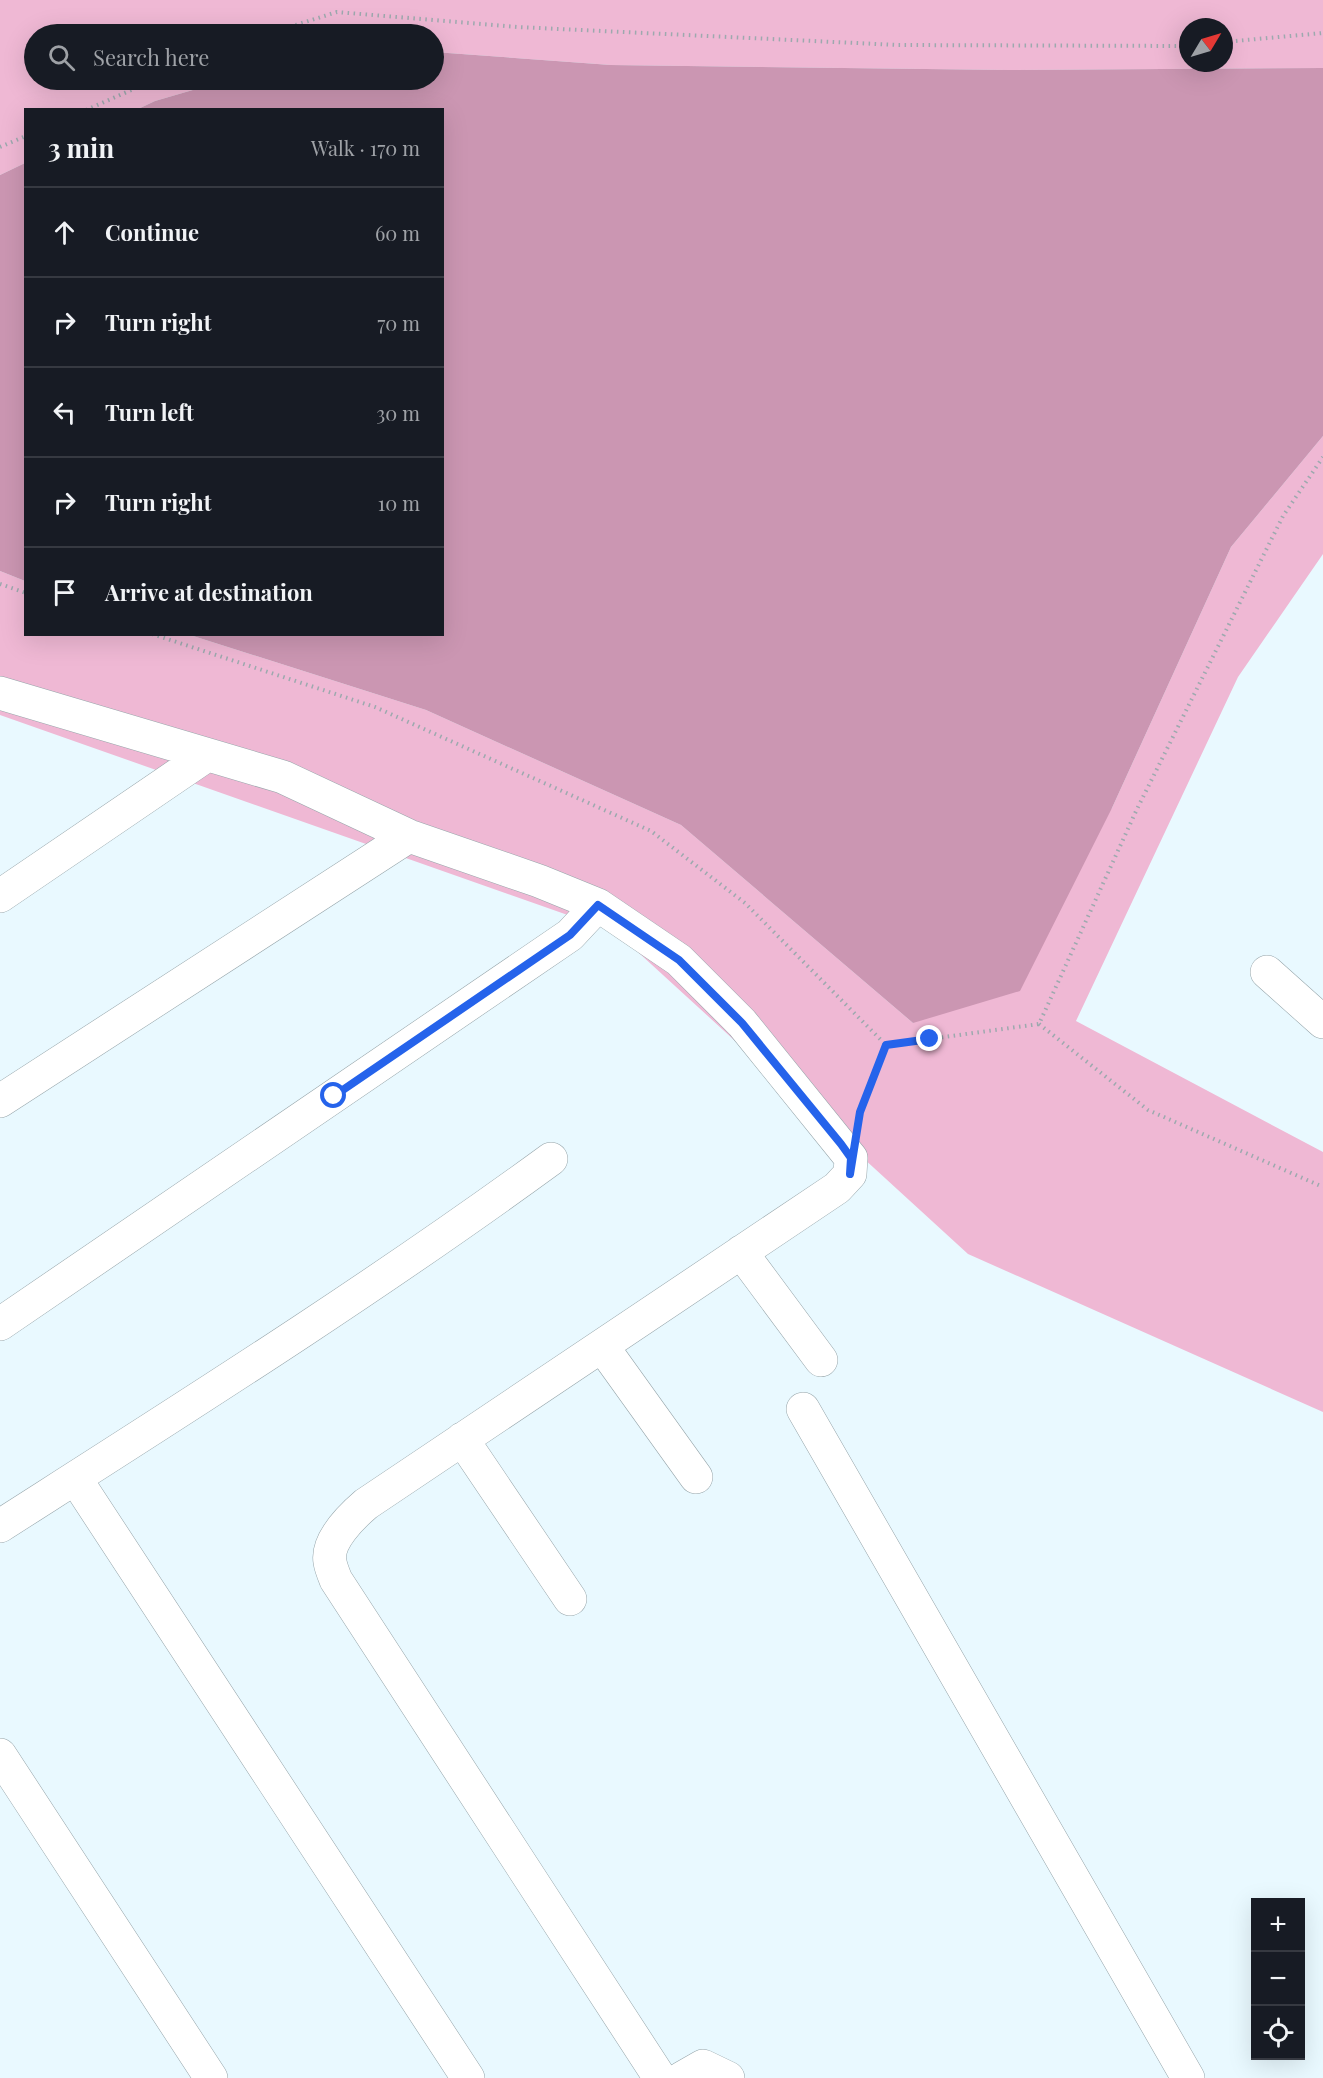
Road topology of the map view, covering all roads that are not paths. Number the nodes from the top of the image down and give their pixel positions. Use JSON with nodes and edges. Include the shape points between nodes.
{"nodes":[{"id":1,"x":0,"y":693,"type":"edge"},
{"id":2,"x":207,"y":755,"type":"junction"},
{"id":3,"x":410,"y":836,"type":"junction"},
{"id":4,"x":0,"y":896,"type":"edge"},
{"id":5,"x":598,"y":905,"type":"junction"},
{"id":6,"x":1267,"y":972,"type":"dead end"},
{"id":7,"x":1323,"y":1022,"type":"edge"},
{"id":8,"x":0,"y":1101,"type":"edge"},
{"id":9,"x":551,"y":1159,"type":"dead end"},
{"id":10,"x":741,"y":1252,"type":"junction"},
{"id":11,"x":0,"y":1324,"type":"edge"},
{"id":12,"x":602,"y":1346,"type":"junction"},
{"id":13,"x":821,"y":1360,"type":"dead end"},
{"id":14,"x":803,"y":1409,"type":"dead end"},
{"id":15,"x":462,"y":1439,"type":"junction"},
{"id":16,"x":696,"y":1477,"type":"dead end"},
{"id":17,"x":75,"y":1478,"type":"junction"},
{"id":18,"x":0,"y":1526,"type":"edge"},
{"id":19,"x":570,"y":1599,"type":"dead end"},
{"id":20,"x":0,"y":1755,"type":"edge"},
{"id":21,"x":211,"y":2078,"type":"edge"},
{"id":22,"x":468,"y":2078,"type":"edge"},
{"id":23,"x":660,"y":2078,"type":"edge"},
{"id":24,"x":681,"y":2078,"type":"edge"},
{"id":25,"x":728,"y":2078,"type":"edge"},
{"id":26,"x":1188,"y":2078,"type":"edge"}],
"edges":[{"from":1,"to":2,"type":"street"},
{"from":2,"to":3,"type":"street","via":[[284,777]]},
{"from":2,"to":4,"type":"street"},
{"from":3,"to":5,"type":"street"},
{"from":3,"to":8,"type":"street"},
{"from":5,"to":10,"type":"street","via":[[679,960],[742,1023],[851,1158],[850,1174],[837,1188]]},
{"from":5,"to":11,"type":"street","via":[[570,935]]},
{"from":6,"to":7,"type":"street"},
{"from":9,"to":17,"type":"street","via":[[472,1217]]},
{"from":10,"to":12,"type":"street"},
{"from":10,"to":13,"type":"street"},
{"from":12,"to":15,"type":"street"},
{"from":12,"to":16,"type":"street"},
{"from":14,"to":26,"type":"street"},
{"from":15,"to":19,"type":"street"},
{"from":15,"to":23,"type":"street","via":[[346,1521],[329,1560],[336,1580]]},
{"from":17,"to":18,"type":"street"},
{"from":17,"to":22,"type":"street"},
{"from":20,"to":21,"type":"street"},
{"from":24,"to":25,"type":"street","via":[[702,2066]]}]}
